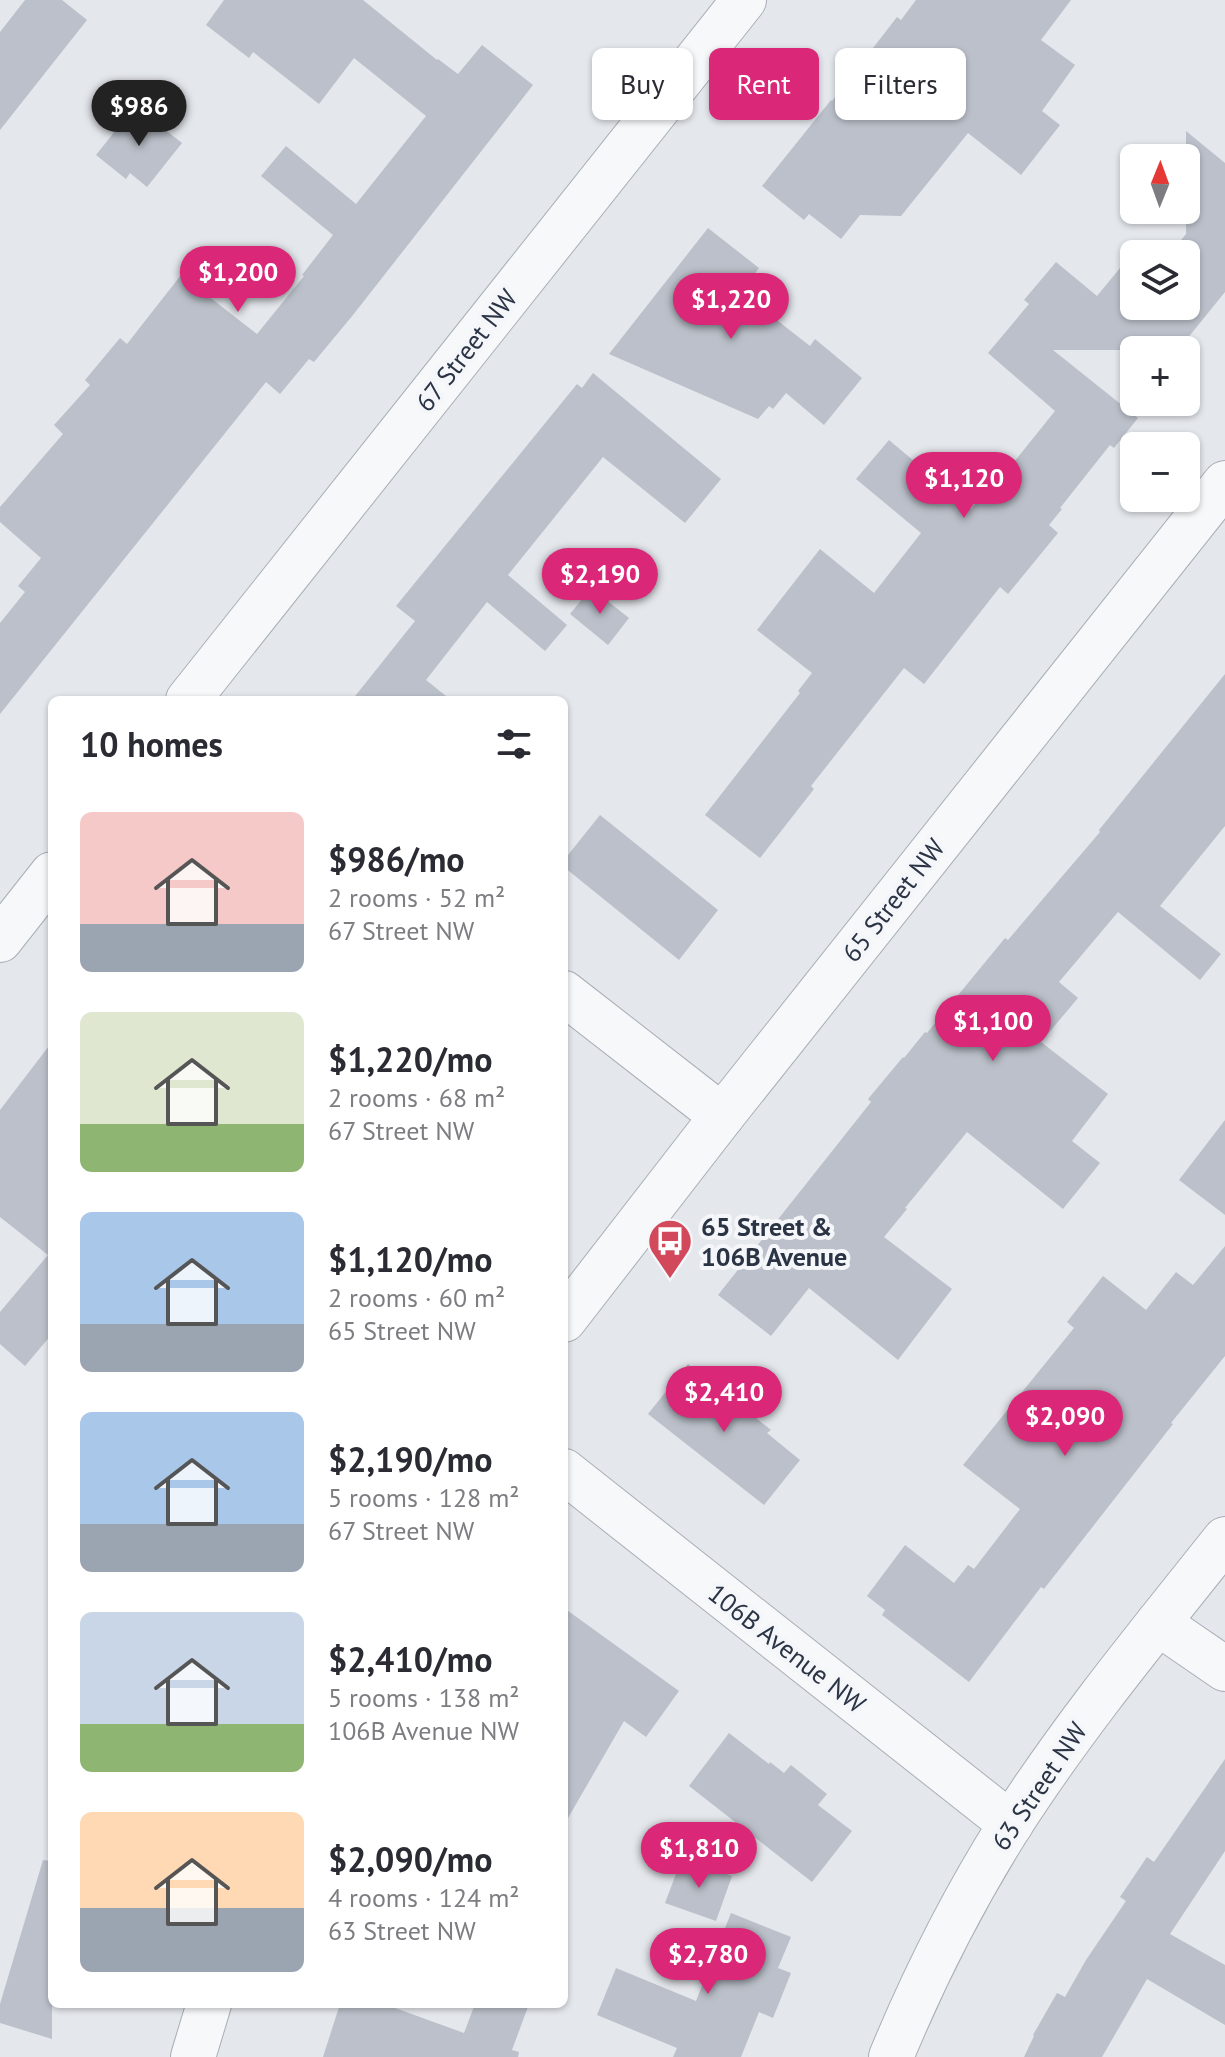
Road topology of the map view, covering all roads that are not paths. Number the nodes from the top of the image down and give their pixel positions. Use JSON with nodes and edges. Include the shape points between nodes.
{"nodes":[{"id":1,"x":744,"y":0,"type":"edge"},
{"id":2,"x":1225,"y":483,"type":"edge"},
{"id":3,"x":194,"y":696,"type":"edge"},
{"id":4,"x":48,"y":879,"type":"edge"},
{"id":5,"x":0,"y":940,"type":"edge"},
{"id":6,"x":568,"y":996,"type":"edge"},
{"id":7,"x":722,"y":1116,"type":"junction"},
{"id":8,"x":568,"y":1315,"type":"edge"},
{"id":9,"x":568,"y":1474,"type":"edge"},
{"id":10,"x":1225,"y":1539,"type":"edge"},
{"id":11,"x":1158,"y":1623,"type":"junction"},
{"id":12,"x":1225,"y":1669,"type":"edge"},
{"id":13,"x":1011,"y":1824,"type":"junction"},
{"id":14,"x":208,"y":2008,"type":"edge"},
{"id":15,"x":193,"y":2057,"type":"edge"},
{"id":16,"x":891,"y":2057,"type":"edge"}],
"edges":[{"from":1,"to":3,"type":"street","name":"67 Street NW"},
{"from":2,"to":7,"type":"street","name":"65 Street NW"},
{"from":4,"to":5,"type":"street"},
{"from":6,"to":7,"type":"street"},
{"from":7,"to":8,"type":"street","name":"65 Street NW"},
{"from":9,"to":13,"type":"street","name":"106B Avenue NW"},
{"from":10,"to":11,"type":"street","name":"63 Street NW"},
{"from":11,"to":12,"type":"street"},
{"from":11,"to":13,"type":"street","name":"63 Street NW"},
{"from":13,"to":16,"type":"street","name":"63 Street NW","via":[[959,1914]]},
{"from":14,"to":15,"type":"street"}]}
